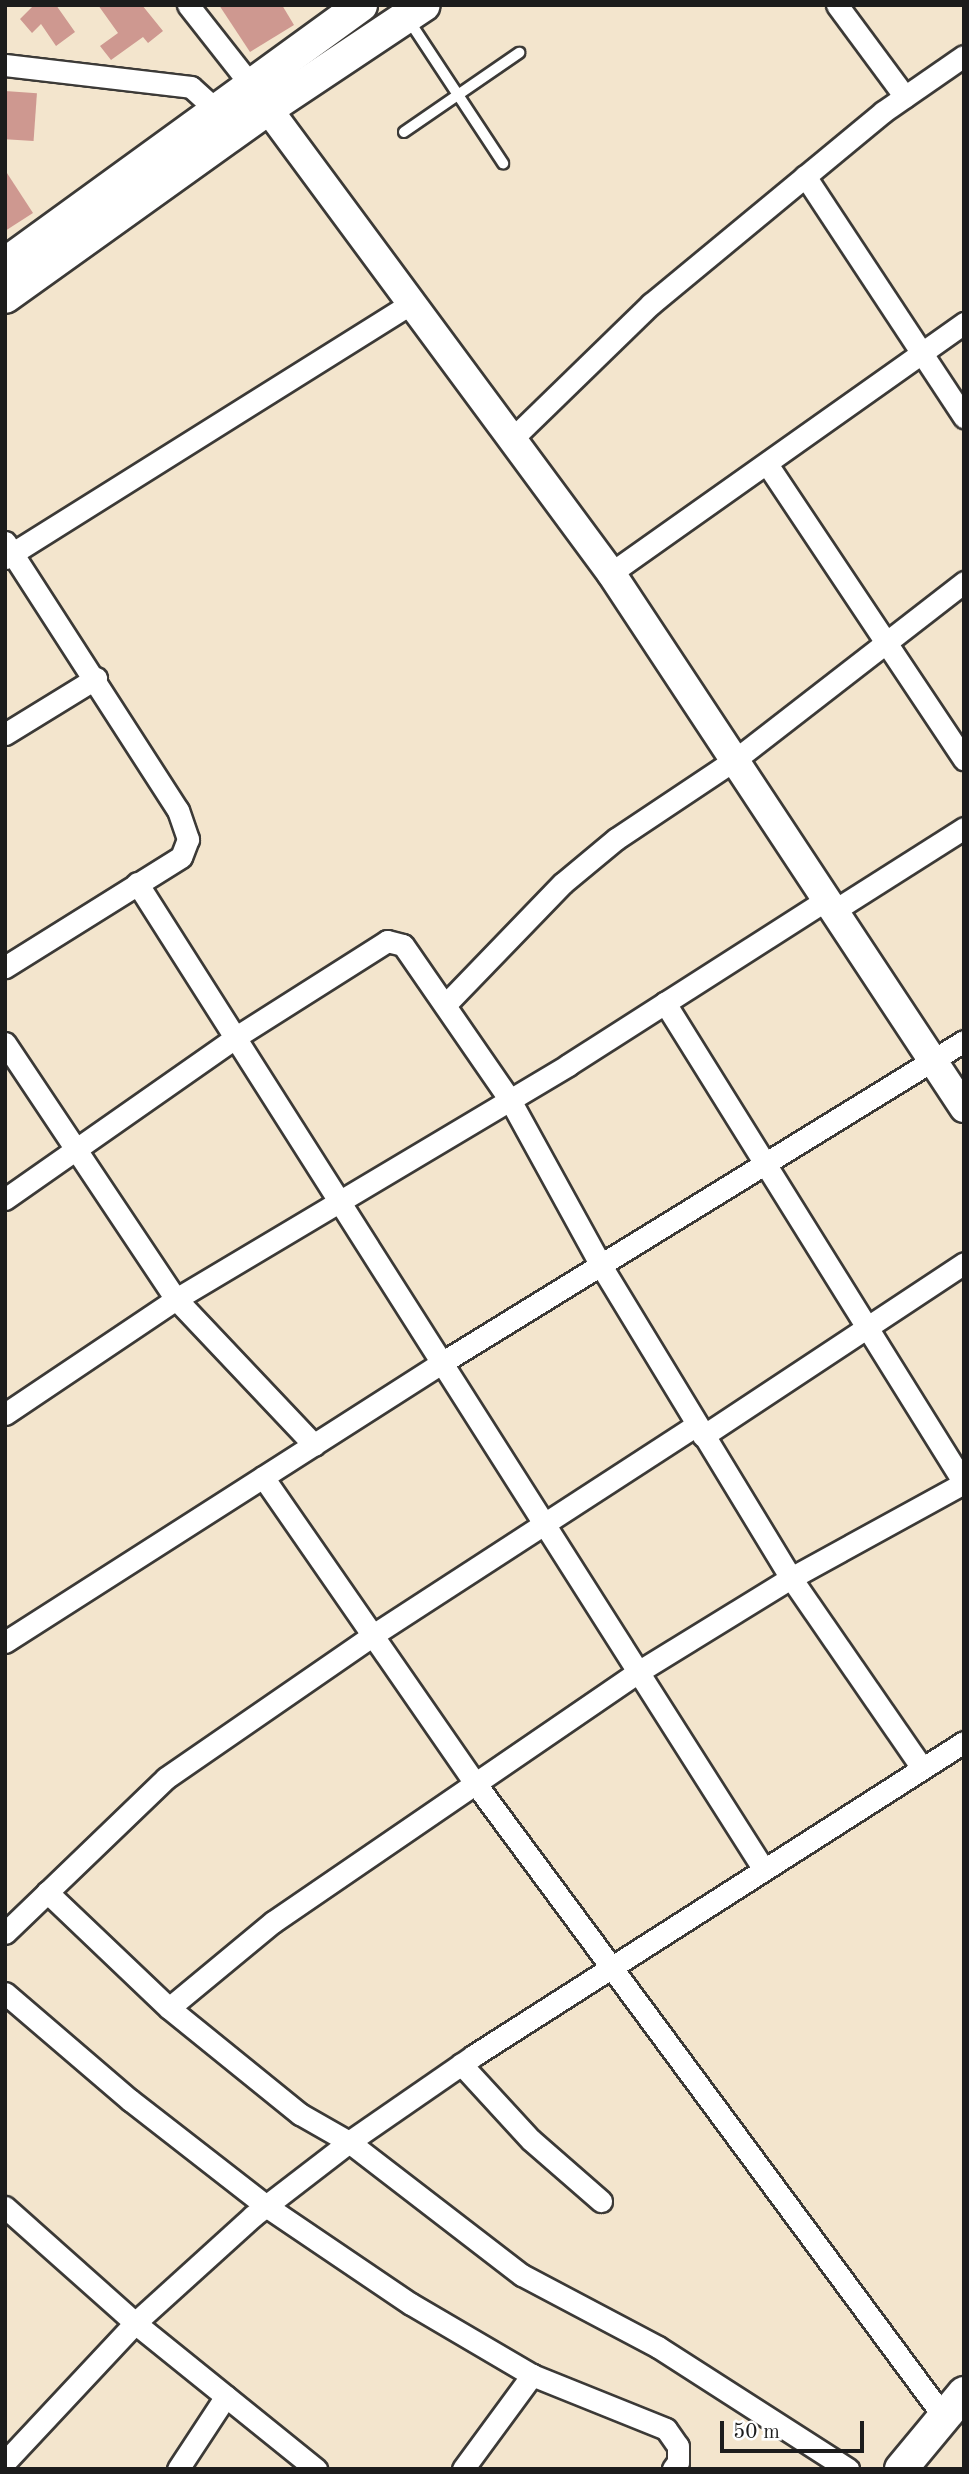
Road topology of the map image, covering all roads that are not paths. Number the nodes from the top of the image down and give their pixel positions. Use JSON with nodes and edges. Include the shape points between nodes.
{"nodes":[{"id":1,"x":188,"y":5,"type":"edge"},
{"id":2,"x":361,"y":5,"type":"edge"},
{"id":3,"x":837,"y":5,"type":"edge"},
{"id":4,"x":416,"y":11,"type":"edge"},
{"id":5,"x":5,"y":46,"type":"edge"},
{"id":6,"x":519,"y":53,"type":"dead end"},
{"id":7,"x":964,"y":57,"type":"edge"},
{"id":8,"x":14,"y":66,"type":"edge"},
{"id":9,"x":458,"y":95,"type":"junction"},
{"id":10,"x":259,"y":97,"type":"junction"},
{"id":11,"x":905,"y":97,"type":"junction"},
{"id":12,"x":227,"y":121,"type":"junction"},
{"id":13,"x":404,"y":132,"type":"dead end"},
{"id":14,"x":503,"y":163,"type":"dead end"},
{"id":15,"x":805,"y":176,"type":"junction"},
{"id":16,"x":5,"y":264,"type":"edge"},
{"id":17,"x":5,"y":297,"type":"edge"},
{"id":18,"x":409,"y":305,"type":"junction"},
{"id":19,"x":964,"y":323,"type":"edge"},
{"id":20,"x":923,"y":351,"type":"junction"},
{"id":21,"x":964,"y":416,"type":"edge"},
{"id":22,"x":510,"y":441,"type":"junction"},
{"id":23,"x":768,"y":464,"type":"junction"},
{"id":24,"x":8,"y":551,"type":"edge"},
{"id":25,"x":611,"y":572,"type":"junction"},
{"id":26,"x":964,"y":582,"type":"edge"},
{"id":27,"x":883,"y":642,"type":"junction"},
{"id":28,"x":96,"y":678,"type":"junction"},
{"id":29,"x":5,"y":734,"type":"edge"},
{"id":30,"x":736,"y":759,"type":"junction"},
{"id":31,"x":964,"y":759,"type":"edge"},
{"id":32,"x":964,"y":828,"type":"edge"},
{"id":33,"x":137,"y":883,"type":"junction"},
{"id":34,"x":832,"y":905,"type":"junction"},
{"id":35,"x":5,"y":967,"type":"edge"},
{"id":36,"x":665,"y":1003,"type":"junction"},
{"id":37,"x":446,"y":1004,"type":"junction"},
{"id":38,"x":236,"y":1037,"type":"junction"},
{"id":39,"x":964,"y":1041,"type":"edge"},
{"id":40,"x":5,"y":1043,"type":"edge"},
{"id":41,"x":934,"y":1059,"type":"junction"},
{"id":42,"x":510,"y":1100,"type":"junction"},
{"id":43,"x":964,"y":1108,"type":"edge"},
{"id":44,"x":78,"y":1150,"type":"junction"},
{"id":45,"x":767,"y":1160,"type":"junction"},
{"id":46,"x":5,"y":1199,"type":"edge"},
{"id":47,"x":340,"y":1201,"type":"junction"},
{"id":48,"x":964,"y":1263,"type":"edge"},
{"id":49,"x":600,"y":1264,"type":"junction"},
{"id":50,"x":176,"y":1299,"type":"junction"},
{"id":51,"x":868,"y":1328,"type":"junction"},
{"id":52,"x":443,"y":1362,"type":"junction"},
{"id":53,"x":5,"y":1414,"type":"edge"},
{"id":54,"x":699,"y":1431,"type":"junction"},
{"id":55,"x":314,"y":1445,"type":"junction"},
{"id":56,"x":263,"y":1476,"type":"junction"},
{"id":57,"x":545,"y":1524,"type":"junction"},
{"id":58,"x":791,"y":1578,"type":"junction"},
{"id":59,"x":373,"y":1635,"type":"junction"},
{"id":60,"x":5,"y":1642,"type":"edge"},
{"id":61,"x":638,"y":1672,"type":"junction"},
{"id":62,"x":964,"y":1742,"type":"edge"},
{"id":63,"x":922,"y":1768,"type":"junction"},
{"id":64,"x":475,"y":1781,"type":"junction"},
{"id":65,"x":764,"y":1870,"type":"junction"},
{"id":66,"x":47,"y":1892,"type":"junction"},
{"id":67,"x":5,"y":1933,"type":"edge"},
{"id":68,"x":613,"y":1969,"type":"junction"},
{"id":69,"x":5,"y":1993,"type":"edge"},
{"id":70,"x":169,"y":2008,"type":"junction"},
{"id":71,"x":461,"y":2064,"type":"junction"},
{"id":72,"x":349,"y":2142,"type":"junction"},
{"id":73,"x":601,"y":2201,"type":"dead end"},
{"id":74,"x":266,"y":2206,"type":"junction"},
{"id":75,"x":5,"y":2207,"type":"edge"},
{"id":76,"x":135,"y":2323,"type":"junction"},
{"id":77,"x":532,"y":2375,"type":"junction"},
{"id":78,"x":226,"y":2396,"type":"junction"},
{"id":79,"x":957,"y":2412,"type":"edge"},
{"id":80,"x":5,"y":2462,"type":"edge"},
{"id":81,"x":178,"y":2469,"type":"edge"},
{"id":82,"x":316,"y":2469,"type":"edge"},
{"id":83,"x":463,"y":2469,"type":"edge"},
{"id":84,"x":673,"y":2469,"type":"edge"},
{"id":85,"x":848,"y":2469,"type":"edge"},
{"id":86,"x":901,"y":2469,"type":"edge"},
{"id":87,"x":928,"y":2469,"type":"edge"}],
"edges":[{"from":1,"to":10,"type":"street"},
{"from":2,"to":10,"type":"main road"},
{"from":3,"to":11,"type":"street"},
{"from":4,"to":9,"type":"lane"},
{"from":4,"to":10,"type":"main road"},
{"from":5,"to":8,"type":"street"},
{"from":6,"to":9,"type":"lane"},
{"from":7,"to":11,"type":"street"},
{"from":8,"to":12,"type":"street","via":[[191,87]]},
{"from":9,"to":13,"type":"lane"},
{"from":9,"to":14,"type":"lane"},
{"from":10,"to":12,"type":"main road"},
{"from":10,"to":18,"type":"street"},
{"from":11,"to":15,"type":"street"},
{"from":12,"to":16,"type":"main road"},
{"from":12,"to":17,"type":"main road"},
{"from":15,"to":20,"type":"street"},
{"from":15,"to":22,"type":"street","via":[[651,304]]},
{"from":18,"to":22,"type":"street"},
{"from":18,"to":24,"type":"street"},
{"from":19,"to":20,"type":"street"},
{"from":20,"to":21,"type":"street"},
{"from":20,"to":23,"type":"street"},
{"from":22,"to":25,"type":"street"},
{"from":23,"to":25,"type":"street"},
{"from":23,"to":27,"type":"street"},
{"from":24,"to":28,"type":"street"},
{"from":25,"to":30,"type":"street"},
{"from":26,"to":27,"type":"street"},
{"from":27,"to":30,"type":"street"},
{"from":27,"to":31,"type":"street"},
{"from":28,"to":29,"type":"street"},
{"from":28,"to":33,"type":"street","via":[[178,810],[188,839],[181,856]]},
{"from":30,"to":34,"type":"street"},
{"from":30,"to":37,"type":"street","via":[[616,839],[563,883]]},
{"from":32,"to":34,"type":"street"},
{"from":33,"to":35,"type":"street"},
{"from":33,"to":38,"type":"street"},
{"from":34,"to":36,"type":"street"},
{"from":34,"to":41,"type":"street"},
{"from":36,"to":42,"type":"street"},
{"from":36,"to":45,"type":"street"},
{"from":37,"to":38,"type":"street","via":[[403,945],[387,941]]},
{"from":37,"to":42,"type":"street"},
{"from":38,"to":44,"type":"street"},
{"from":38,"to":47,"type":"street"},
{"from":39,"to":41,"type":"street"},
{"from":40,"to":44,"type":"street"},
{"from":41,"to":43,"type":"street"},
{"from":41,"to":45,"type":"street"},
{"from":42,"to":47,"type":"street"},
{"from":42,"to":49,"type":"street"},
{"from":44,"to":46,"type":"street"},
{"from":44,"to":50,"type":"street"},
{"from":45,"to":49,"type":"street"},
{"from":45,"to":51,"type":"street"},
{"from":47,"to":50,"type":"street"},
{"from":47,"to":52,"type":"street"},
{"from":48,"to":51,"type":"street"},
{"from":49,"to":52,"type":"street"},
{"from":49,"to":54,"type":"street"},
{"from":50,"to":53,"type":"street"},
{"from":50,"to":55,"type":"street"},
{"from":51,"to":54,"type":"street"},
{"from":51,"to":58,"type":"street","via":[[964,1483]]},
{"from":52,"to":55,"type":"street"},
{"from":52,"to":57,"type":"street"},
{"from":54,"to":57,"type":"street"},
{"from":54,"to":58,"type":"street"},
{"from":55,"to":56,"type":"street"},
{"from":56,"to":59,"type":"street"},
{"from":56,"to":60,"type":"street"},
{"from":57,"to":59,"type":"street"},
{"from":57,"to":61,"type":"street"},
{"from":58,"to":61,"type":"street"},
{"from":58,"to":63,"type":"street"},
{"from":59,"to":64,"type":"street"},
{"from":59,"to":66,"type":"street","via":[[166,1778]]},
{"from":61,"to":64,"type":"street"},
{"from":61,"to":65,"type":"street"},
{"from":62,"to":63,"type":"street"},
{"from":63,"to":65,"type":"street"},
{"from":64,"to":68,"type":"street"},
{"from":64,"to":70,"type":"street","via":[[274,1922]]},
{"from":65,"to":68,"type":"street"},
{"from":66,"to":67,"type":"street"},
{"from":66,"to":70,"type":"street"},
{"from":68,"to":71,"type":"street"},
{"from":68,"to":79,"type":"street"},
{"from":69,"to":74,"type":"street","via":[[130,2100]]},
{"from":70,"to":72,"type":"street","via":[[300,2114]]},
{"from":71,"to":72,"type":"street"},
{"from":71,"to":73,"type":"street","via":[[531,2140]]},
{"from":72,"to":74,"type":"street"},
{"from":72,"to":85,"type":"street","via":[[522,2275],[658,2347]]},
{"from":74,"to":76,"type":"street"},
{"from":74,"to":77,"type":"street","via":[[411,2304]]},
{"from":75,"to":76,"type":"street"},
{"from":76,"to":78,"type":"street"},
{"from":76,"to":80,"type":"street"},
{"from":77,"to":83,"type":"street"},
{"from":77,"to":84,"type":"street","via":[[666,2429],[678,2446]]},
{"from":78,"to":81,"type":"street"},
{"from":78,"to":82,"type":"street"},
{"from":79,"to":86,"type":"main road"},
{"from":79,"to":87,"type":"main road"}]}
